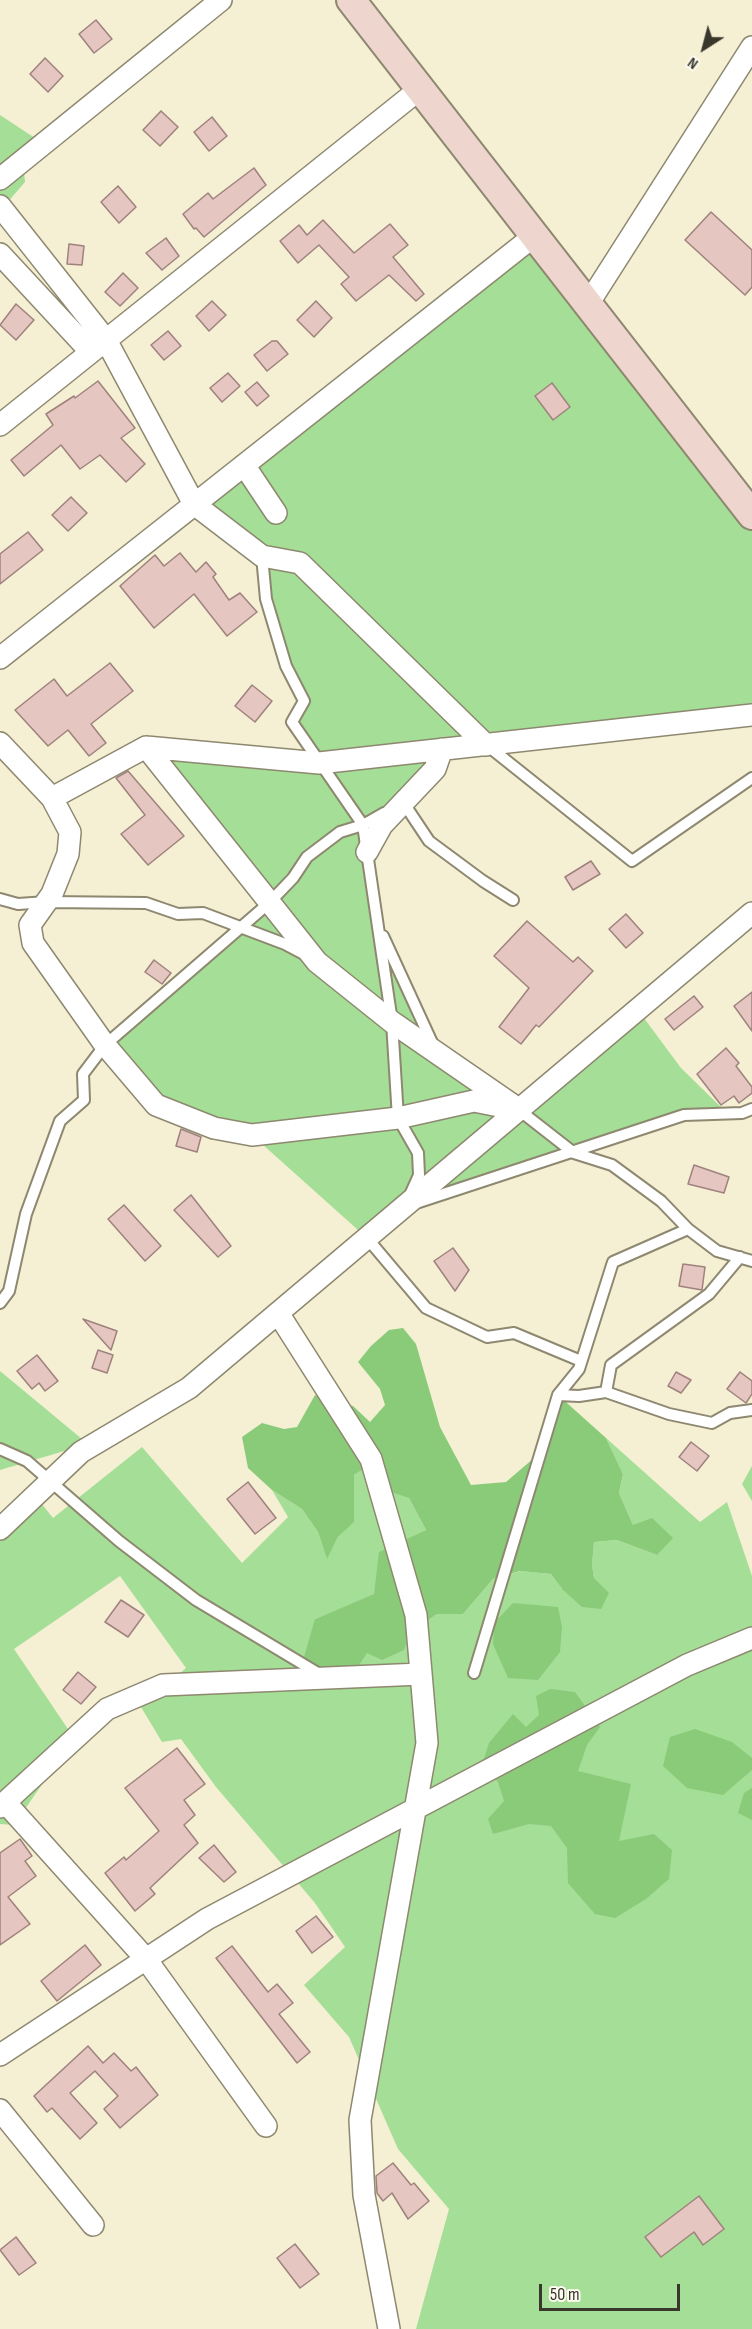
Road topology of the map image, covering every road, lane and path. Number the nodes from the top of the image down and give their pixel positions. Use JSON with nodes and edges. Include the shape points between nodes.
{"nodes":[{"id":1,"x":220,"y":0,"type":"edge"},
{"id":2,"x":351,"y":0,"type":"edge"},
{"id":3,"x":752,"y":47,"type":"edge"},
{"id":4,"x":421,"y":88,"type":"junction"},
{"id":5,"x":0,"y":179,"type":"edge"},
{"id":6,"x":0,"y":206,"type":"edge"},
{"id":7,"x":534,"y":236,"type":"junction"},
{"id":8,"x":0,"y":254,"type":"edge"},
{"id":9,"x":588,"y":304,"type":"junction"},
{"id":10,"x":98,"y":346,"type":"junction"},
{"id":11,"x":0,"y":425,"type":"edge"},
{"id":12,"x":244,"y":465,"type":"junction"},
{"id":13,"x":194,"y":504,"type":"junction"},
{"id":14,"x":276,"y":513,"type":"dead end"},
{"id":15,"x":752,"y":515,"type":"edge"},
{"id":16,"x":262,"y":556,"type":"junction"},
{"id":17,"x":0,"y":658,"type":"edge"},
{"id":18,"x":752,"y":715,"type":"edge"},
{"id":19,"x":0,"y":743,"type":"edge"},
{"id":20,"x":486,"y":745,"type":"junction"},
{"id":21,"x":146,"y":747,"type":"junction"},
{"id":22,"x":442,"y":749,"type":"junction"},
{"id":23,"x":319,"y":763,"type":"junction"},
{"id":24,"x":752,"y":778,"type":"edge"},
{"id":25,"x":52,"y":798,"type":"junction"},
{"id":26,"x":404,"y":802,"type":"junction"},
{"id":27,"x":363,"y":825,"type":"junction"},
{"id":28,"x":367,"y":852,"type":"junction"},
{"id":29,"x":0,"y":899,"type":"edge"},
{"id":30,"x":513,"y":900,"type":"dead end"},
{"id":31,"x":46,"y":902,"type":"junction"},
{"id":32,"x":269,"y":903,"type":"junction"},
{"id":33,"x":752,"y":913,"type":"edge"},
{"id":34,"x":378,"y":924,"type":"junction"},
{"id":35,"x":241,"y":927,"type":"junction"},
{"id":36,"x":317,"y":962,"type":"junction"},
{"id":37,"x":392,"y":1022,"type":"junction"},
{"id":38,"x":105,"y":1045,"type":"junction"},
{"id":39,"x":437,"y":1053,"type":"junction"},
{"id":40,"x":752,"y":1109,"type":"edge"},
{"id":41,"x":519,"y":1110,"type":"junction"},
{"id":42,"x":398,"y":1118,"type":"junction"},
{"id":43,"x":574,"y":1153,"type":"junction"},
{"id":44,"x":404,"y":1206,"type":"junction"},
{"id":45,"x":688,"y":1229,"type":"junction"},
{"id":46,"x":367,"y":1238,"type":"junction"},
{"id":47,"x":740,"y":1257,"type":"junction"},
{"id":48,"x":752,"y":1261,"type":"edge"},
{"id":49,"x":0,"y":1303,"type":"edge"},
{"id":50,"x":278,"y":1313,"type":"junction"},
{"id":51,"x":581,"y":1360,"type":"junction"},
{"id":52,"x":606,"y":1392,"type":"junction"},
{"id":53,"x":558,"y":1395,"type":"junction"},
{"id":54,"x":752,"y":1410,"type":"edge"},
{"id":55,"x":0,"y":1449,"type":"edge"},
{"id":56,"x":50,"y":1482,"type":"junction"},
{"id":57,"x":0,"y":1529,"type":"edge"},
{"id":58,"x":752,"y":1638,"type":"edge"},
{"id":59,"x":474,"y":1673,"type":"dead end"},
{"id":60,"x":421,"y":1674,"type":"junction"},
{"id":61,"x":326,"y":1678,"type":"junction"},
{"id":62,"x":3,"y":1804,"type":"edge"},
{"id":63,"x":417,"y":1808,"type":"junction"},
{"id":64,"x":146,"y":1959,"type":"junction"},
{"id":65,"x":0,"y":2055,"type":"edge"},
{"id":66,"x":0,"y":2110,"type":"edge"},
{"id":67,"x":266,"y":2126,"type":"dead end"},
{"id":68,"x":93,"y":2225,"type":"dead end"},
{"id":69,"x":389,"y":2329,"type":"edge"}],
"edges":[{"from":1,"to":5,"type":"street"},
{"from":2,"to":4,"type":"main road"},
{"from":3,"to":9,"type":"street"},
{"from":4,"to":7,"type":"main road"},
{"from":4,"to":10,"type":"street"},
{"from":6,"to":10,"type":"street"},
{"from":7,"to":9,"type":"main road"},
{"from":7,"to":12,"type":"street"},
{"from":8,"to":10,"type":"street"},
{"from":9,"to":15,"type":"main road"},
{"from":10,"to":11,"type":"street"},
{"from":10,"to":13,"type":"street"},
{"from":12,"to":13,"type":"street"},
{"from":12,"to":14,"type":"street"},
{"from":13,"to":16,"type":"street"},
{"from":13,"to":17,"type":"street"},
{"from":16,"to":20,"type":"street","via":[[300,563]]},
{"from":16,"to":23,"type":"lane","via":[[266,599],[286,666],[304,701],[292,722]]},
{"from":18,"to":20,"type":"street"},
{"from":19,"to":25,"type":"street"},
{"from":20,"to":22,"type":"street"},
{"from":20,"to":24,"type":"lane","via":[[632,861]]},
{"from":21,"to":23,"type":"street"},
{"from":21,"to":25,"type":"street"},
{"from":21,"to":32,"type":"street"},
{"from":22,"to":23,"type":"street"},
{"from":22,"to":26,"type":"street","via":[[435,769]]},
{"from":23,"to":27,"type":"lane"},
{"from":25,"to":31,"type":"street","via":[[70,832],[68,855]]},
{"from":26,"to":27,"type":"lane"},
{"from":26,"to":28,"type":"street","via":[[382,825]]},
{"from":26,"to":30,"type":"lane","via":[[429,841]]},
{"from":27,"to":28,"type":"lane"},
{"from":27,"to":32,"type":"lane","via":[[340,832],[307,857]]},
{"from":28,"to":34,"type":"lane"},
{"from":29,"to":31,"type":"lane","via":[[18,904]]},
{"from":31,"to":35,"type":"lane","via":[[146,903],[178,914],[203,913]]},
{"from":31,"to":38,"type":"street","via":[[30,925],[33,944]]},
{"from":32,"to":35,"type":"lane"},
{"from":32,"to":36,"type":"street"},
{"from":33,"to":41,"type":"street"},
{"from":34,"to":37,"type":"lane"},
{"from":34,"to":39,"type":"lane"},
{"from":35,"to":36,"type":"lane"},
{"from":35,"to":38,"type":"lane"},
{"from":36,"to":37,"type":"street"},
{"from":37,"to":39,"type":"street"},
{"from":37,"to":42,"type":"lane"},
{"from":38,"to":42,"type":"street","via":[[156,1105],[214,1128],[252,1135]]},
{"from":38,"to":49,"type":"lane","via":[[83,1074],[84,1100],[60,1121],[26,1214],[9,1291]]},
{"from":39,"to":41,"type":"street"},
{"from":40,"to":43,"type":"lane","via":[[742,1113],[684,1115]]},
{"from":41,"to":42,"type":"street","via":[[474,1101]]},
{"from":41,"to":43,"type":"lane"},
{"from":41,"to":44,"type":"street"},
{"from":42,"to":44,"type":"lane","via":[[418,1153],[419,1175]]},
{"from":43,"to":44,"type":"lane"},
{"from":43,"to":45,"type":"lane","via":[[612,1165],[661,1201]]},
{"from":44,"to":46,"type":"street"},
{"from":45,"to":47,"type":"lane","via":[[717,1251]]},
{"from":45,"to":51,"type":"lane","via":[[613,1262]]},
{"from":46,"to":50,"type":"street"},
{"from":46,"to":51,"type":"lane","via":[[426,1308],[487,1337],[514,1333]]},
{"from":47,"to":48,"type":"lane"},
{"from":47,"to":52,"type":"lane","via":[[710,1294],[611,1365]]},
{"from":50,"to":56,"type":"street","via":[[189,1388],[81,1452]]},
{"from":50,"to":60,"type":"street","via":[[371,1459],[416,1615]]},
{"from":51,"to":53,"type":"lane","via":[[579,1369]]},
{"from":52,"to":53,"type":"lane"},
{"from":52,"to":54,"type":"lane","via":[[669,1414],[712,1423],[730,1413]]},
{"from":53,"to":59,"type":"lane"},
{"from":55,"to":56,"type":"lane","via":[[27,1461]]},
{"from":56,"to":57,"type":"street"},
{"from":56,"to":61,"type":"lane","via":[[118,1541],[196,1600]]},
{"from":58,"to":63,"type":"street","via":[[687,1665]]},
{"from":60,"to":61,"type":"street"},
{"from":60,"to":63,"type":"street","via":[[427,1743]]},
{"from":61,"to":62,"type":"street","via":[[163,1685],[107,1709]]},
{"from":62,"to":64,"type":"street"},
{"from":63,"to":64,"type":"street","via":[[207,1919]]},
{"from":63,"to":69,"type":"street","via":[[360,2120],[364,2195]]},
{"from":64,"to":65,"type":"street"},
{"from":64,"to":67,"type":"street"},
{"from":66,"to":68,"type":"street"}]}
